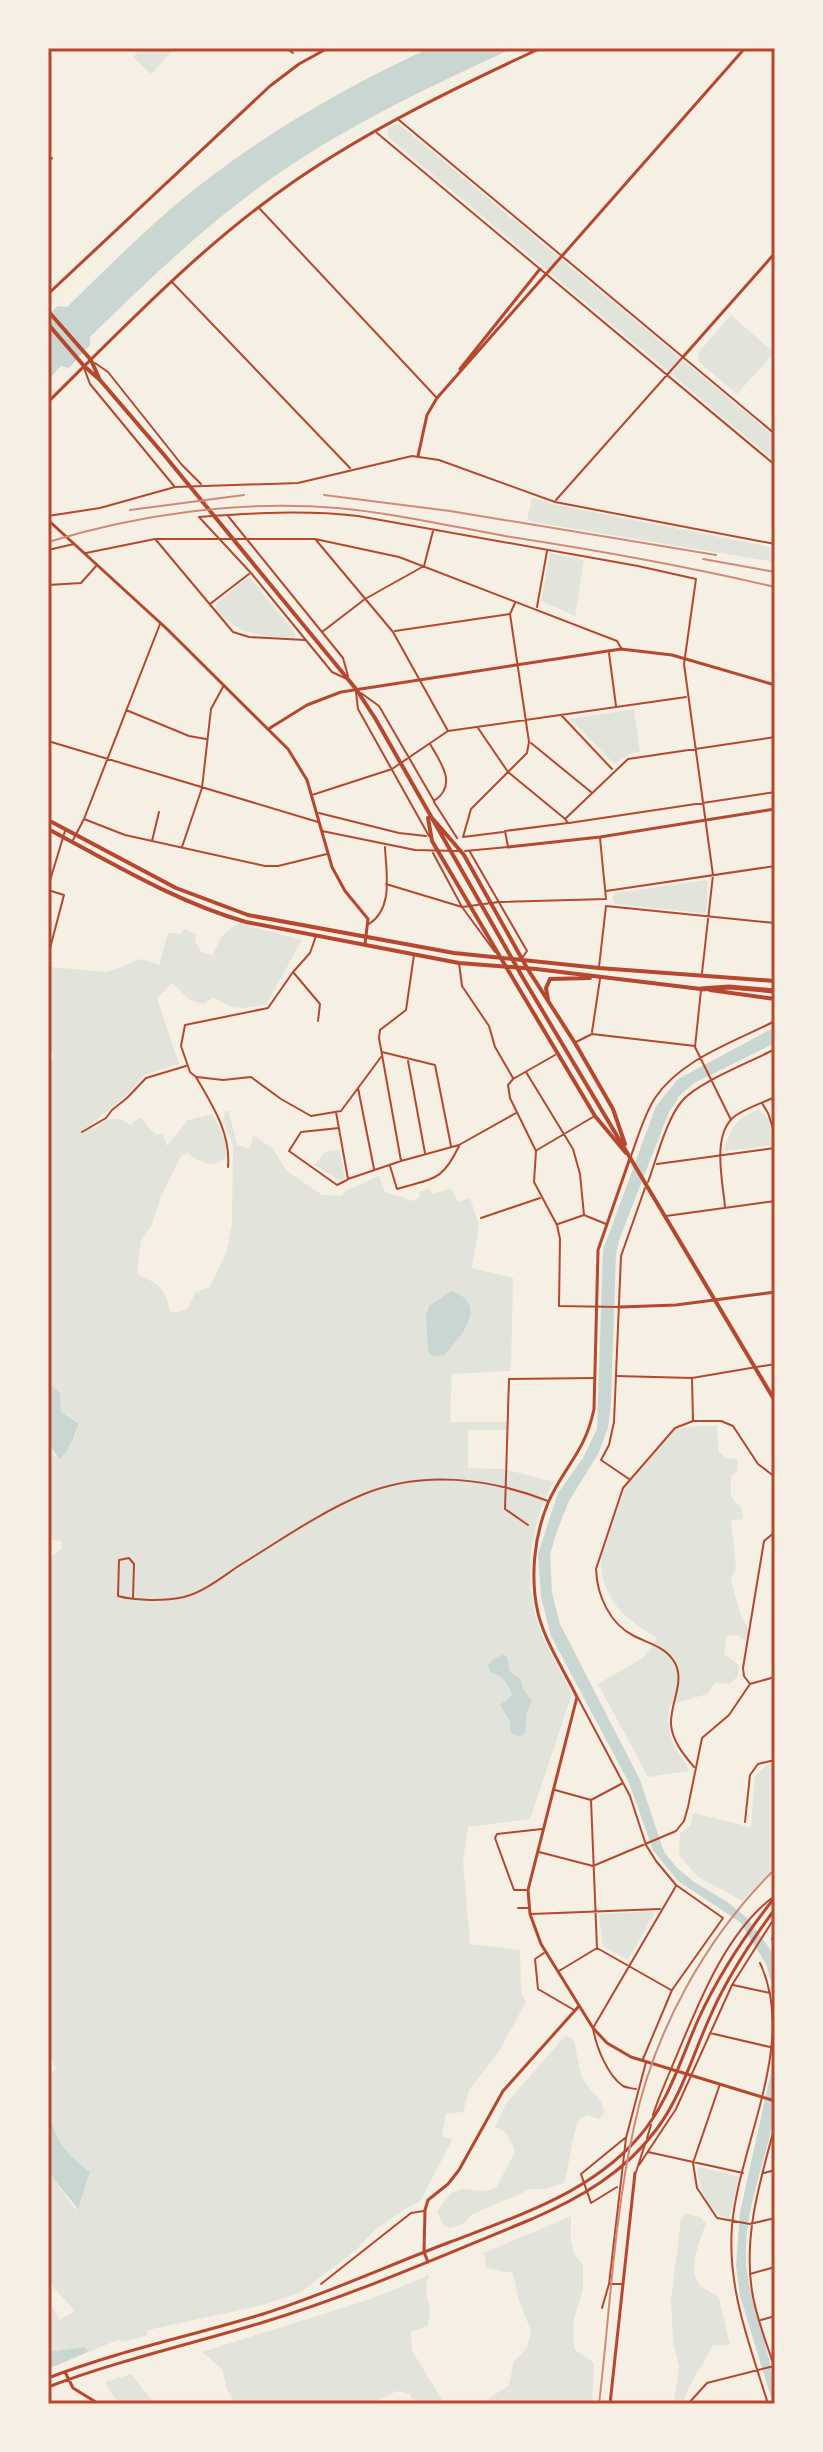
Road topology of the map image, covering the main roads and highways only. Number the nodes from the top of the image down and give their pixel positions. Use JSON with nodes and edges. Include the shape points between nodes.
{"nodes":[{"id":1,"x":48,"y":311,"type":"edge"},
{"id":2,"x":48,"y":324,"type":"edge"},
{"id":3,"x":100,"y":380,"type":"junction"},
{"id":4,"x":427,"y":813,"type":"junction"},
{"id":5,"x":48,"y":820,"type":"edge"},
{"id":6,"x":48,"y":829,"type":"edge"},
{"id":7,"x":499,"y":955,"type":"junction"},
{"id":8,"x":522,"y":958,"type":"junction"},
{"id":9,"x":506,"y":966,"type":"junction"},
{"id":10,"x":527,"y":968,"type":"junction"},
{"id":11,"x":600,"y":978,"type":"junction"},
{"id":12,"x":775,"y":981,"type":"edge"},
{"id":13,"x":701,"y":989,"type":"junction"},
{"id":14,"x":775,"y":991,"type":"edge"},
{"id":15,"x":775,"y":999,"type":"edge"},
{"id":16,"x":548,"y":1000,"type":"junction"},
{"id":17,"x":631,"y":1157,"type":"junction"},
{"id":18,"x":775,"y":1401,"type":"edge"}],
"edges":[{"from":1,"to":3,"type":"main road"},
{"from":2,"to":3,"type":"main road"},
{"from":3,"to":4,"type":"main road","via":[[356,689]]},
{"from":4,"to":7,"type":"main road","via":[[432,841]]},
{"from":4,"to":8,"type":"main road","via":[[464,855]]},
{"from":4,"to":17,"type":"main road"},
{"from":5,"to":7,"type":"main road","via":[[176,888],[234,910],[454,953]]},
{"from":6,"to":9,"type":"main road","via":[[214,913],[459,963]]},
{"from":7,"to":8,"type":"main road"},
{"from":7,"to":9,"type":"main road"},
{"from":8,"to":10,"type":"main road"},
{"from":8,"to":12,"type":"main road"},
{"from":9,"to":10,"type":"main road"},
{"from":9,"to":17,"type":"main road","via":[[595,1116]]},
{"from":10,"to":11,"type":"main road"},
{"from":10,"to":16,"type":"main road"},
{"from":11,"to":13,"type":"main road"},
{"from":11,"to":16,"type":"main road","via":[[550,979]]},
{"from":13,"to":14,"type":"highway"},
{"from":13,"to":15,"type":"main road"},
{"from":16,"to":17,"type":"main road","via":[[613,1109]]},
{"from":17,"to":18,"type":"main road"}]}
